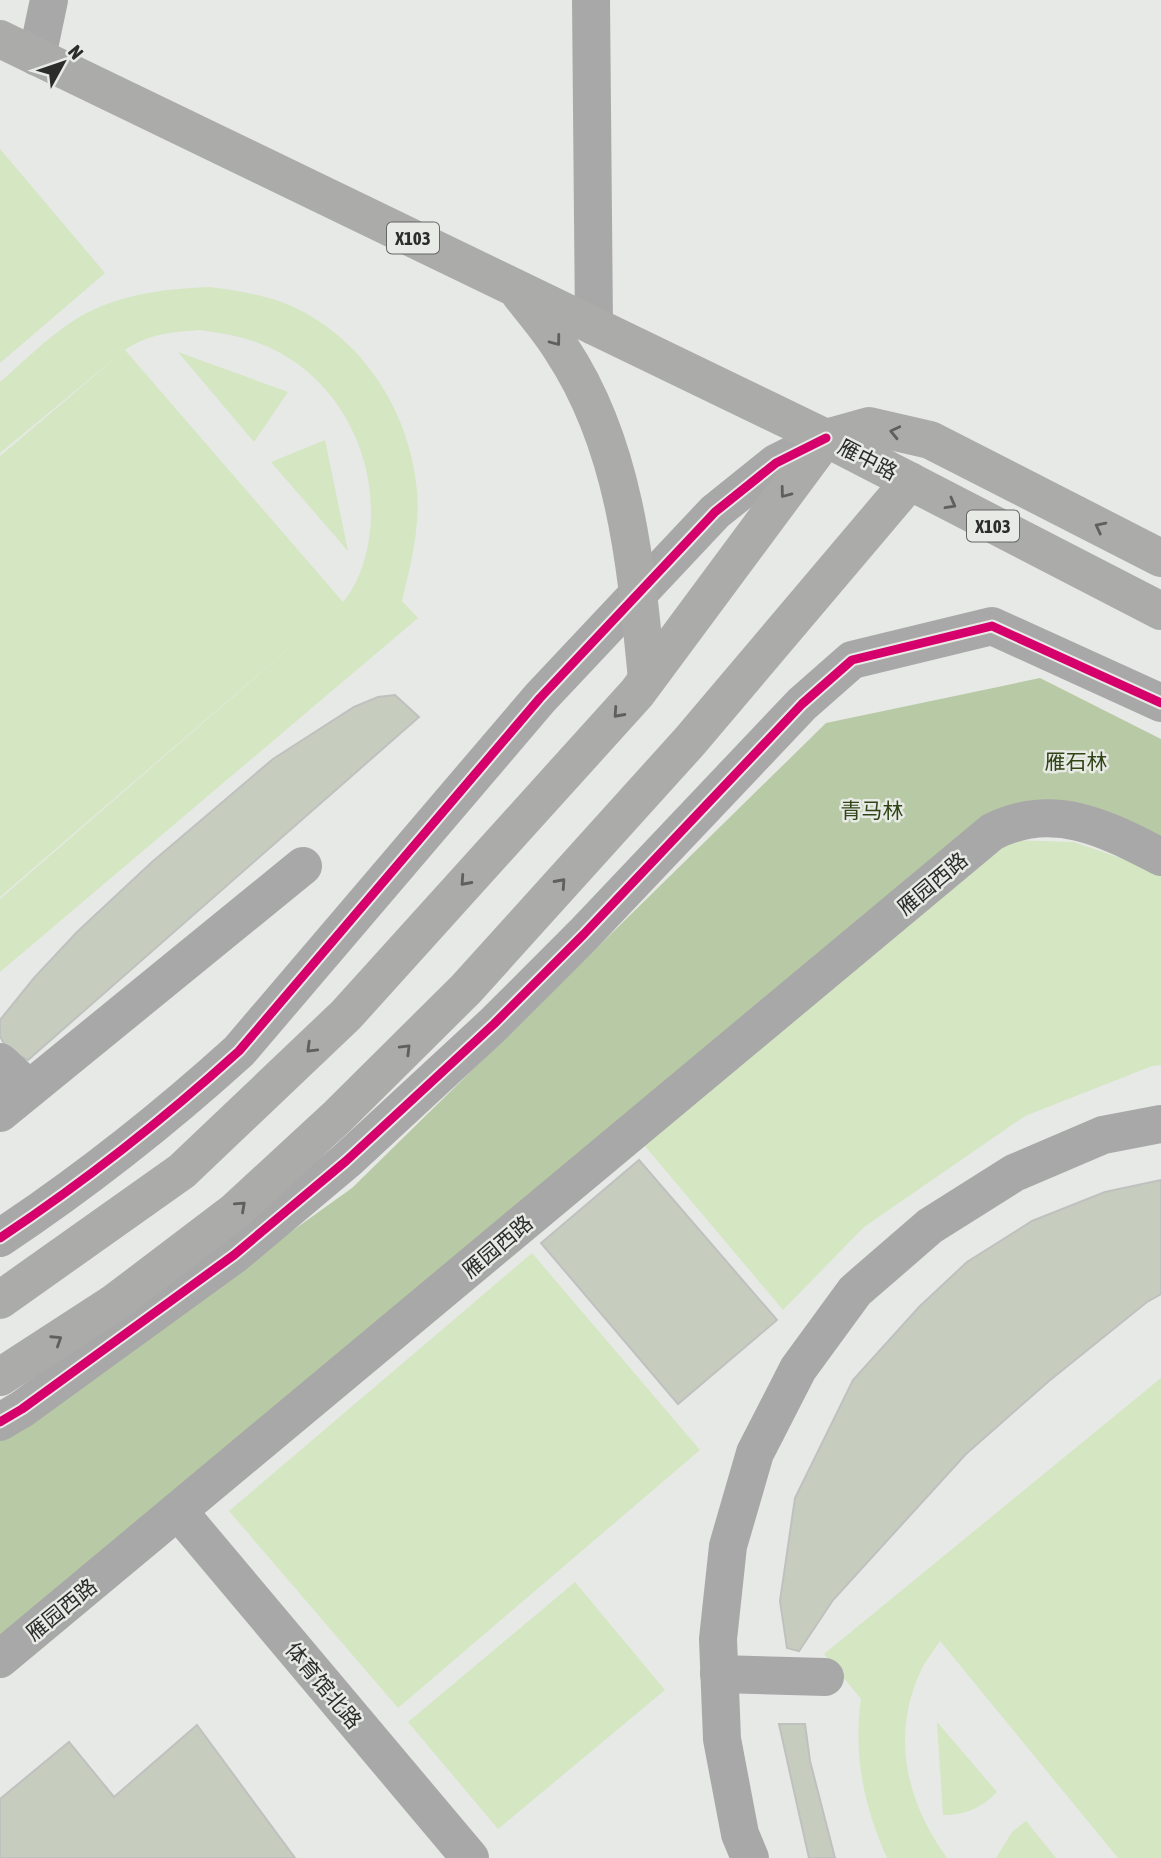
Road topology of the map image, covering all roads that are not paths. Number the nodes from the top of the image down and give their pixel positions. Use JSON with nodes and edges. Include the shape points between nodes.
{"nodes":[{"id":1,"x":49,"y":0,"type":"edge"},
{"id":2,"x":591,"y":0,"type":"edge"},
{"id":3,"x":0,"y":39,"type":"edge"},
{"id":4,"x":37,"y":57,"type":"junction"},
{"id":5,"x":515,"y":286,"type":"junction"},
{"id":6,"x":594,"y":326,"type":"junction"},
{"id":7,"x":826,"y":438,"type":"junction"},
{"id":8,"x":910,"y":481,"type":"junction"},
{"id":9,"x":1161,"y":558,"type":"edge"},
{"id":10,"x":638,"y":593,"type":"junction"},
{"id":11,"x":1161,"y":611,"type":"edge"},
{"id":12,"x":646,"y":679,"type":"junction"},
{"id":13,"x":1161,"y":703,"type":"edge"},
{"id":14,"x":1161,"y":857,"type":"edge"},
{"id":15,"x":303,"y":866,"type":"dead end"},
{"id":16,"x":0,"y":1062,"type":"edge"},
{"id":17,"x":29,"y":1089,"type":"junction"},
{"id":18,"x":0,"y":1113,"type":"edge"},
{"id":19,"x":1161,"y":1124,"type":"edge"},
{"id":20,"x":0,"y":1238,"type":"edge"},
{"id":21,"x":0,"y":1300,"type":"edge"},
{"id":22,"x":0,"y":1377,"type":"edge"},
{"id":23,"x":0,"y":1422,"type":"edge"},
{"id":24,"x":179,"y":1512,"type":"junction"},
{"id":25,"x":0,"y":1659,"type":"edge"},
{"id":26,"x":719,"y":1674,"type":"junction"},
{"id":27,"x":825,"y":1677,"type":"dead end"},
{"id":28,"x":470,"y":1858,"type":"edge"},
{"id":29,"x":750,"y":1858,"type":"edge"}],
"edges":[{"from":1,"to":4,"type":"street"},
{"from":2,"to":6,"type":"street"},
{"from":3,"to":4,"type":"main road","number":"X103"},
{"from":4,"to":5,"type":"main road","number":"X103"},
{"from":5,"to":6,"type":"main road","number":"X103"},
{"from":5,"to":10,"type":"main road","one_way":true,"via":[[563,350],[588,398],[629,527]]},
{"from":6,"to":7,"type":"main road","number":"X103"},
{"from":7,"to":8,"type":"main road","name":"雁中路","number":"X103"},
{"from":9,"to":7,"type":"main road","name":"雁中路","number":"X103","one_way":true,"via":[[930,440],[869,426]]},
{"from":7,"to":10,"type":"street","via":[[776,463],[746,486]]},
{"from":7,"to":12,"type":"main road","one_way":true},
{"from":8,"to":11,"type":"main road","name":"雁中路","number":"X103","one_way":true},
{"from":22,"to":8,"type":"main road","one_way":true,"via":[[114,1303],[234,1212],[337,1117],[466,989],[690,741]]},
{"from":10,"to":12,"type":"main road"},
{"from":10,"to":20,"type":"street","via":[[540,698],[239,1051],[62,1197]]},
{"from":12,"to":21,"type":"main road","one_way":true,"via":[[346,1015],[181,1171]]},
{"from":13,"to":23,"type":"street","via":[[992,626],[852,660],[802,704],[503,1015],[346,1161],[234,1255]]},
{"from":14,"to":24,"type":"street","name":"雁园西路","via":[[1071,820],[1029,818],[992,832]]},
{"from":15,"to":17,"type":"street"},
{"from":16,"to":17,"type":"street"},
{"from":17,"to":18,"type":"street"},
{"from":19,"to":26,"type":"street","via":[[1103,1135],[1014,1173],[930,1226],[855,1292],[798,1369],[755,1453],[728,1546]]},
{"from":24,"to":25,"type":"street","name":"雁园西路"},
{"from":24,"to":28,"type":"street","name":"体育馆北路"},
{"from":26,"to":27,"type":"street"},
{"from":26,"to":29,"type":"street","via":[[722,1739],[740,1834]]}]}
